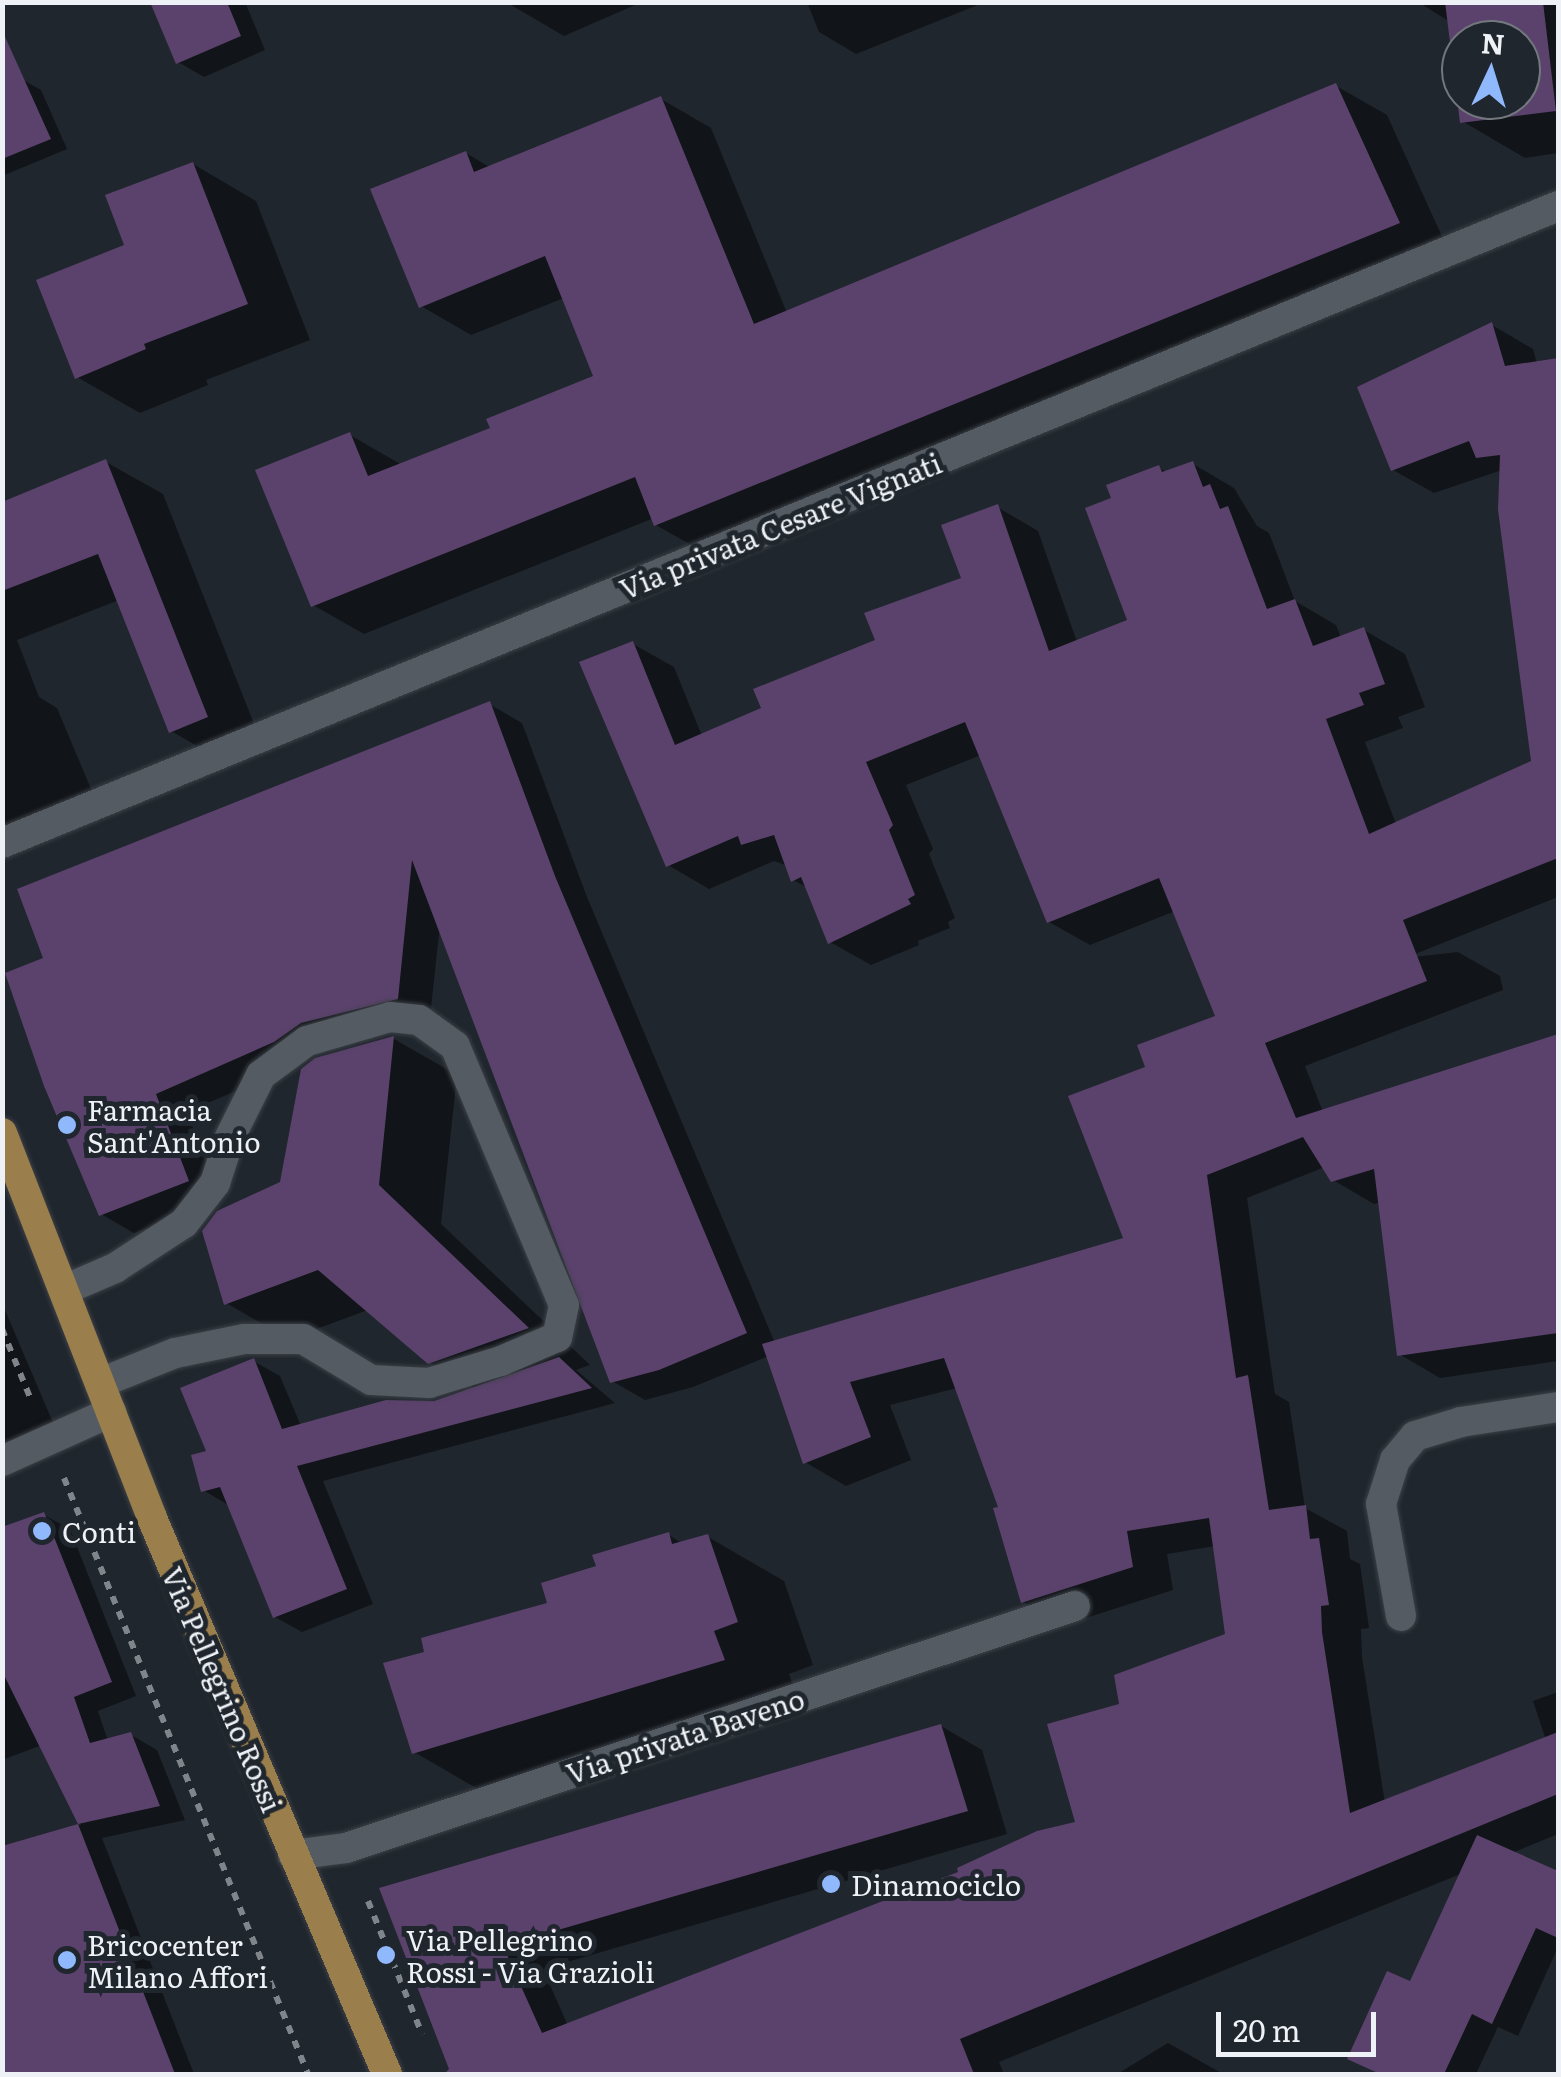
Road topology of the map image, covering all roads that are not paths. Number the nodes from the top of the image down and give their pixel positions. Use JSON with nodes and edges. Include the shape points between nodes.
{"nodes":[{"id":1,"x":1558,"y":206,"type":"edge"},
{"id":2,"x":2,"y":844,"type":"edge"},
{"id":3,"x":2,"y":1133,"type":"edge"},
{"id":4,"x":64,"y":1290,"type":"junction"},
{"id":5,"x":100,"y":1383,"type":"junction"},
{"id":6,"x":1558,"y":1407,"type":"edge"},
{"id":7,"x":112,"y":1412,"type":"junction"},
{"id":8,"x":2,"y":1460,"type":"edge"},
{"id":9,"x":1075,"y":1606,"type":"dead end"},
{"id":10,"x":1401,"y":1616,"type":"dead end"},
{"id":11,"x":293,"y":1856,"type":"junction"},
{"id":12,"x":387,"y":2074,"type":"edge"}],
"edges":[{"from":1,"to":2,"type":"street","name":"Via privata Cesare Vignati"},
{"from":3,"to":4,"type":"main road","name":"Via Pellegrino Rossi"},
{"from":4,"to":5,"type":"main road","name":"Via Pellegrino Rossi"},
{"from":4,"to":5,"type":"street","via":[[114,1268],[184,1223],[215,1184],[262,1075],[308,1041],[390,1018],[419,1020],[455,1046],[564,1305],[557,1337],[430,1383],[371,1380],[304,1338],[284,1338],[175,1352]]},
{"from":5,"to":7,"type":"main road","name":"Via Pellegrino Rossi"},
{"from":6,"to":10,"type":"street","via":[[1416,1436],[1395,1460],[1381,1504]]},
{"from":7,"to":8,"type":"street"},
{"from":7,"to":11,"type":"main road","name":"Via Pellegrino Rossi"},
{"from":9,"to":11,"type":"street","name":"Via privata Baveno","via":[[346,1848]]},
{"from":11,"to":12,"type":"main road","name":"Via Pellegrino Rossi"}]}
